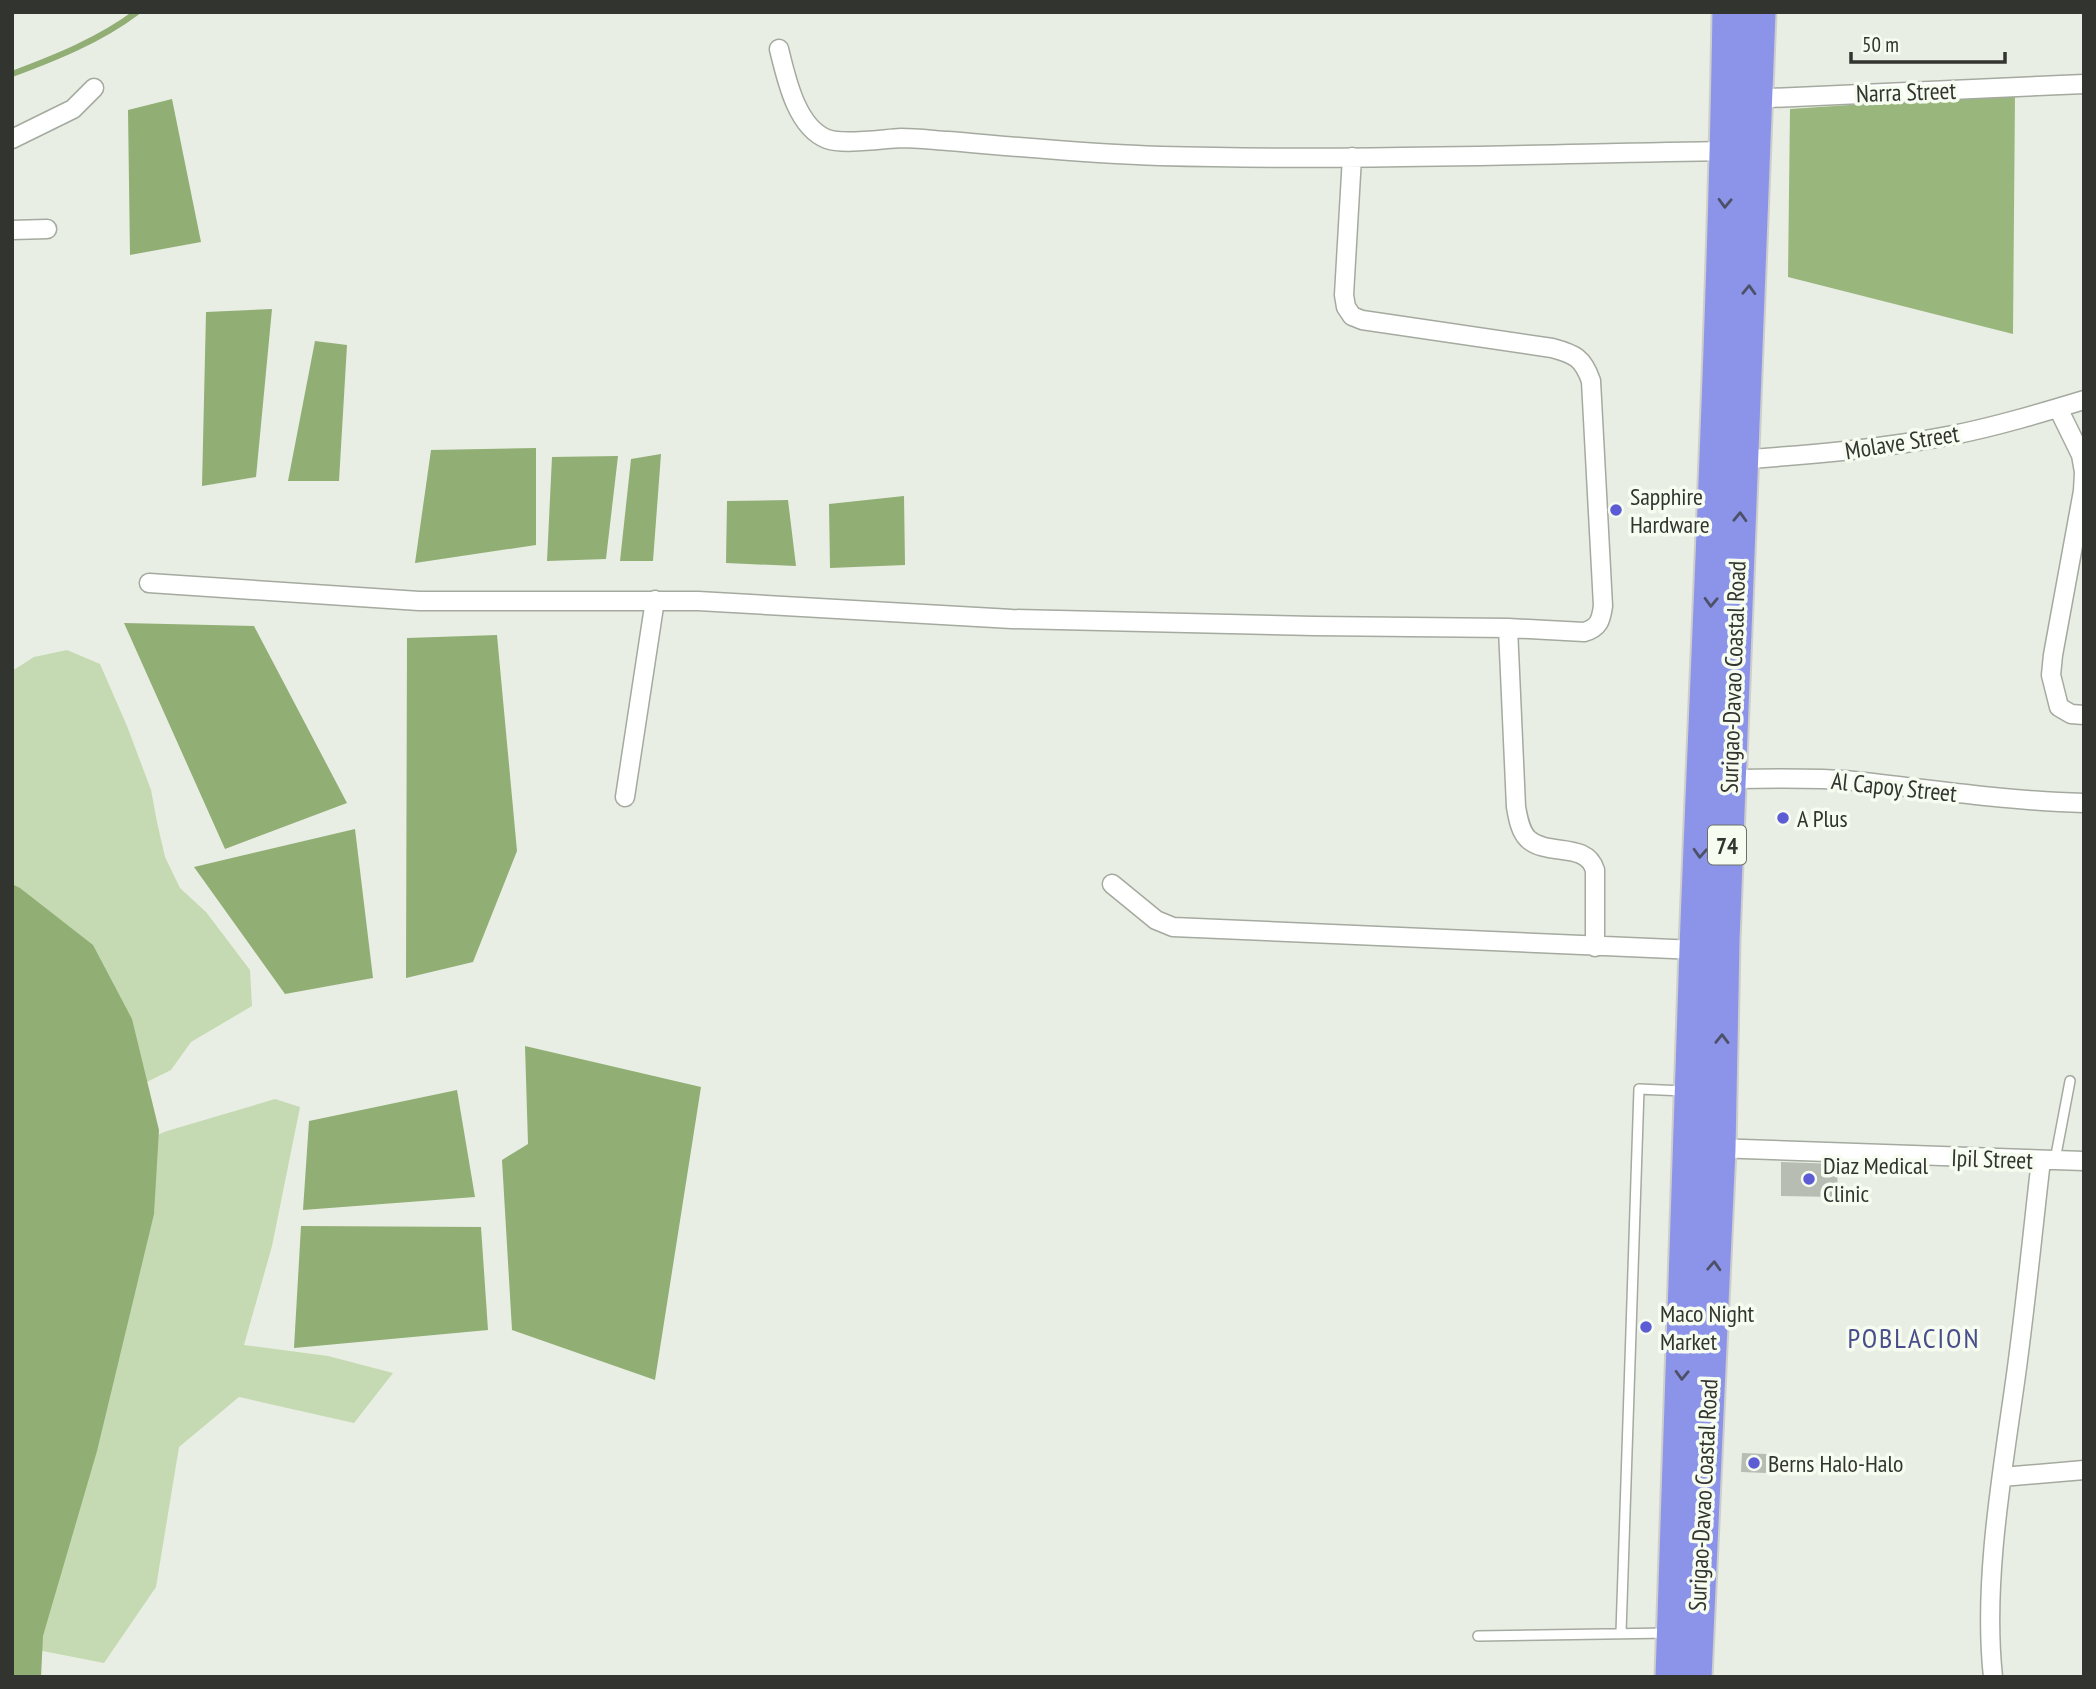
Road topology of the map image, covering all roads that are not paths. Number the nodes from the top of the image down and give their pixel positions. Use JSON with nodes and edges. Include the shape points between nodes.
{"nodes":[{"id":1,"x":1729,"y":12,"type":"edge"},
{"id":2,"x":1759,"y":12,"type":"edge"},
{"id":3,"x":779,"y":49,"type":"dead end"},
{"id":4,"x":2084,"y":84,"type":"edge"},
{"id":5,"x":94,"y":88,"type":"dead end"},
{"id":6,"x":1742,"y":99,"type":"junction"},
{"id":7,"x":12,"y":139,"type":"edge"},
{"id":8,"x":1727,"y":151,"type":"junction"},
{"id":9,"x":1352,"y":157,"type":"junction"},
{"id":10,"x":47,"y":229,"type":"dead end"},
{"id":11,"x":12,"y":230,"type":"edge"},
{"id":12,"x":2084,"y":400,"type":"edge"},
{"id":13,"x":2058,"y":408,"type":"junction"},
{"id":14,"x":1729,"y":461,"type":"junction"},
{"id":15,"x":149,"y":583,"type":"dead end"},
{"id":16,"x":655,"y":600,"type":"junction"},
{"id":17,"x":1508,"y":628,"type":"junction"},
{"id":18,"x":2084,"y":715,"type":"edge"},
{"id":19,"x":1716,"y":779,"type":"junction"},
{"id":20,"x":625,"y":797,"type":"dead end"},
{"id":21,"x":2084,"y":803,"type":"edge"},
{"id":22,"x":1112,"y":884,"type":"dead end"},
{"id":23,"x":1595,"y":947,"type":"junction"},
{"id":24,"x":1696,"y":950,"type":"junction"},
{"id":25,"x":2070,"y":1081,"type":"dead end"},
{"id":26,"x":1691,"y":1091,"type":"junction"},
{"id":27,"x":1705,"y":1148,"type":"junction"},
{"id":28,"x":2048,"y":1160,"type":"junction"},
{"id":29,"x":2084,"y":1161,"type":"edge"},
{"id":30,"x":2084,"y":1470,"type":"edge"},
{"id":31,"x":2002,"y":1477,"type":"junction"},
{"id":32,"x":1620,"y":1633,"type":"junction"},
{"id":33,"x":1673,"y":1633,"type":"junction"},
{"id":34,"x":1478,"y":1636,"type":"dead end"},
{"id":35,"x":1672,"y":1677,"type":"edge"},
{"id":36,"x":1695,"y":1677,"type":"edge"},
{"id":37,"x":1993,"y":1677,"type":"edge"}],
"edges":[{"from":1,"to":6,"type":"highway","name":"Surigao-Davao Coastal Road","number":"74"},
{"from":2,"to":6,"type":"highway","name":"Surigao-Davao Coastal Road","number":"74"},
{"from":3,"to":9,"type":"street","via":[[803,117],[812,131],[828,140],[905,138],[1158,156]]},
{"from":4,"to":6,"type":"street","name":"Narra Street"},
{"from":5,"to":7,"type":"street","via":[[73,109]]},
{"from":6,"to":8,"type":"highway","name":"Surigao-Davao Coastal Road","number":"74"},
{"from":14,"to":6,"type":"highway","name":"Surigao-Davao Coastal Road","number":"74","one_way":true},
{"from":8,"to":9,"type":"street"},
{"from":8,"to":14,"type":"highway","name":"Surigao-Davao Coastal Road","number":"74","one_way":true},
{"from":9,"to":17,"type":"street","via":[[1344,279],[1346,307],[1352,316],[1567,352],[1579,358],[1591,381],[1603,606],[1599,623],[1584,632]]},
{"from":10,"to":11,"type":"street"},
{"from":12,"to":13,"type":"street","name":"Molave Street"},
{"from":13,"to":14,"type":"street","name":"Molave Street","via":[[1953,435],[1836,453]]},
{"from":13,"to":18,"type":"street","via":[[2081,455],[2084,472],[2051,675],[2059,707]]},
{"from":14,"to":19,"type":"highway","name":"Surigao-Davao Coastal Road","number":"74"},
{"from":15,"to":16,"type":"street","via":[[419,601]]},
{"from":16,"to":17,"type":"street","via":[[1012,619]]},
{"from":16,"to":20,"type":"street"},
{"from":17,"to":23,"type":"street","via":[[1520,825],[1528,839],[1547,848],[1586,855],[1592,861]]},
{"from":19,"to":21,"type":"street","name":"Al Capoy Street","via":[[1852,781]]},
{"from":19,"to":24,"type":"highway","name":"Surigao-Davao Coastal Road","number":"74","one_way":true},
{"from":27,"to":19,"type":"highway","name":"Surigao-Davao Coastal Road","number":"74","one_way":true,"via":[[1723,940]]},
{"from":22,"to":23,"type":"street","via":[[1156,920],[1173,927]]},
{"from":23,"to":24,"type":"street"},
{"from":24,"to":26,"type":"highway","name":"Surigao-Davao Coastal Road","number":"74"},
{"from":25,"to":28,"type":"lane"},
{"from":26,"to":27,"type":"highway","name":"Surigao-Davao Coastal Road","number":"74"},
{"from":26,"to":32,"type":"lane","via":[[1639,1089]]},
{"from":27,"to":28,"type":"street","name":"Ipil Street"},
{"from":27,"to":33,"type":"highway","name":"Surigao-Davao Coastal Road","number":"74","one_way":true},
{"from":36,"to":27,"type":"highway","name":"Surigao-Davao Coastal Road","number":"74","one_way":true},
{"from":28,"to":29,"type":"street","name":"Ipil Street"},
{"from":28,"to":31,"type":"street"},
{"from":30,"to":31,"type":"street"},
{"from":31,"to":37,"type":"street","via":[[1992,1582]]},
{"from":32,"to":33,"type":"lane"},
{"from":32,"to":34,"type":"lane"},
{"from":33,"to":35,"type":"highway","name":"Surigao-Davao Coastal Road","number":"74"}]}
